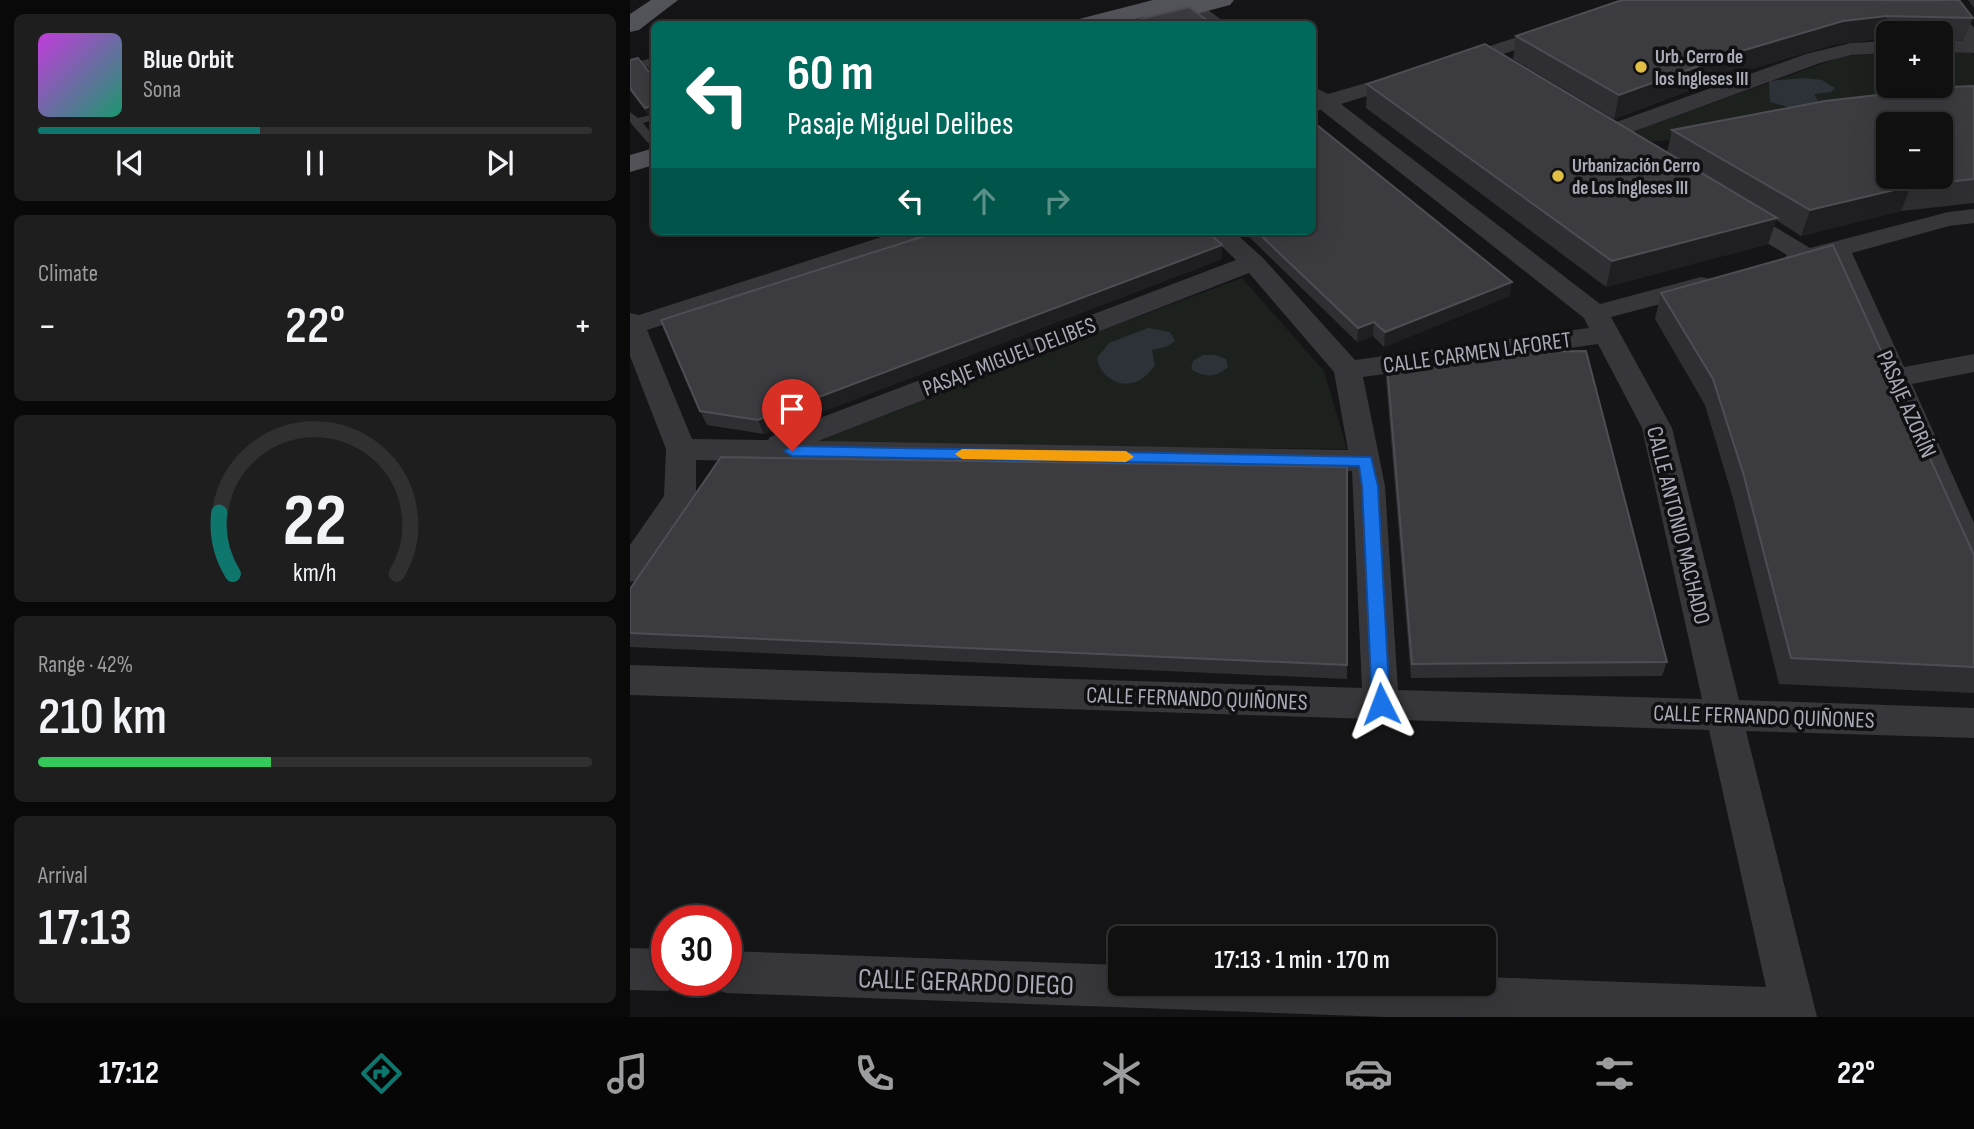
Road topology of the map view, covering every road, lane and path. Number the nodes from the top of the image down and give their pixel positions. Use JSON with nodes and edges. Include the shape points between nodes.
{"nodes":[{"id":1,"x":638,"y":0,"type":"edge"},
{"id":2,"x":666,"y":0,"type":"edge"},
{"id":3,"x":1222,"y":0,"type":"edge"},
{"id":4,"x":1942,"y":0,"type":"edge"},
{"id":5,"x":1186,"y":4,"type":"edge"},
{"id":6,"x":630,"y":5,"type":"edge"},
{"id":7,"x":1103,"y":21,"type":"edge"},
{"id":8,"x":1140,"y":21,"type":"edge"},
{"id":9,"x":1212,"y":21,"type":"edge"},
{"id":10,"x":630,"y":25,"type":"edge"},
{"id":11,"x":1568,"y":26,"type":"edge"},
{"id":12,"x":1974,"y":44,"type":"edge"},
{"id":13,"x":1953,"y":45,"type":"edge"},
{"id":14,"x":1876,"y":47,"type":"edge"},
{"id":15,"x":1478,"y":57,"type":"junction"},
{"id":16,"x":630,"y":66,"type":"edge"},
{"id":17,"x":651,"y":66,"type":"edge"},
{"id":18,"x":1501,"y":71,"type":"edge"},
{"id":19,"x":1317,"y":100,"type":"edge"},
{"id":20,"x":1582,"y":120,"type":"edge"},
{"id":21,"x":1605,"y":134,"type":"junction"},
{"id":22,"x":1626,"y":147,"type":"edge"},
{"id":23,"x":1716,"y":202,"type":"edge"},
{"id":24,"x":1974,"y":216,"type":"edge"},
{"id":25,"x":912,"y":235,"type":"edge"},
{"id":26,"x":1223,"y":235,"type":"edge"},
{"id":27,"x":1838,"y":249,"type":"junction"},
{"id":28,"x":1807,"y":257,"type":"junction"},
{"id":29,"x":1253,"y":262,"type":"junction"},
{"id":30,"x":1768,"y":268,"type":"edge"},
{"id":31,"x":1728,"y":278,"type":"edge"},
{"id":32,"x":631,"y":324,"type":"edge"},
{"id":33,"x":1601,"y":324,"type":"junction"},
{"id":34,"x":1974,"y":363,"type":"edge"},
{"id":35,"x":1348,"y":370,"type":"junction"},
{"id":36,"x":1896,"y":378,"type":"junction"},
{"id":37,"x":681,"y":449,"type":"junction"},
{"id":38,"x":764,"y":450,"type":"junction"},
{"id":39,"x":1366,"y":461,"type":"junction"},
{"id":40,"x":1966,"y":519,"type":"edge"},
{"id":41,"x":1974,"y":559,"type":"edge"},
{"id":42,"x":630,"y":570,"type":"edge"},
{"id":43,"x":630,"y":680,"type":"edge"},
{"id":44,"x":1381,"y":704,"type":"junction"},
{"id":45,"x":1726,"y":714,"type":"junction"},
{"id":46,"x":1974,"y":723,"type":"edge"},
{"id":47,"x":630,"y":969,"type":"edge"},
{"id":48,"x":651,"y":970,"type":"edge"},
{"id":49,"x":742,"y":973,"type":"edge"},
{"id":50,"x":1794,"y":1013,"type":"edge"}],
"edges":[{"from":1,"to":6,"type":"main road"},
{"from":2,"to":10,"type":"main road"},
{"from":3,"to":5,"type":"main road"},
{"from":4,"to":12,"type":"street"},
{"from":5,"to":7,"type":"main road"},
{"from":5,"to":8,"type":"main road"},
{"from":5,"to":9,"type":"street"},
{"from":11,"to":15,"type":"street"},
{"from":12,"to":13,"type":"street"},
{"from":14,"to":21,"type":"street","via":[[1851,48],[1813,58]]},
{"from":15,"to":18,"type":"street"},
{"from":15,"to":19,"type":"street"},
{"from":16,"to":17,"type":"lane","via":[[648,62]]},
{"from":19,"to":33,"type":"street","name":"CALLE ANTONIO MACHADO"},
{"from":20,"to":21,"type":"street"},
{"from":21,"to":22,"type":"street"},
{"from":23,"to":28,"type":"street"},
{"from":24,"to":27,"type":"street"},
{"from":25,"to":32,"type":"street"},
{"from":26,"to":29,"type":"street"},
{"from":27,"to":28,"type":"street"},
{"from":27,"to":36,"type":"street","name":"PASAJE AZORÍN"},
{"from":28,"to":30,"type":"street"},
{"from":29,"to":35,"type":"street"},
{"from":29,"to":38,"type":"street","name":"PASAJE MIGUEL DELIBES"},
{"from":31,"to":33,"type":"street","name":"CALLE CARMEN LAFORET"},
{"from":32,"to":37,"type":"street"},
{"from":33,"to":35,"type":"street","name":"CALLE CARMEN LAFORET"},
{"from":33,"to":45,"type":"street","name":"CALLE ANTONIO MACHADO","via":[[1657,428]]},
{"from":34,"to":36,"type":"street"},
{"from":35,"to":39,"type":"street"},
{"from":36,"to":40,"type":"street","name":"PASAJE AZORÍN"},
{"from":37,"to":38,"type":"street","name":"PASAJE MIGUEL DELIBES"},
{"from":37,"to":42,"type":"street","via":[[680,498]]},
{"from":38,"to":39,"type":"street","name":"PASAJE MIGUEL DELIBES"},
{"from":39,"to":44,"type":"street"},
{"from":40,"to":41,"type":"street","name":"PASAJE AZORÍN"},
{"from":43,"to":44,"type":"street","name":"CALLE FERNANDO QUIÑONES"},
{"from":44,"to":45,"type":"street","name":"CALLE FERNANDO QUIÑONES"},
{"from":45,"to":46,"type":"street","name":"CALLE FERNANDO QUIÑONES"},
{"from":45,"to":50,"type":"street","name":"CALLE ANTONIO MACHADO"},
{"from":47,"to":48,"type":"street"},
{"from":49,"to":50,"type":"street","name":"CALLE GERARDO DIEGO"}]}
